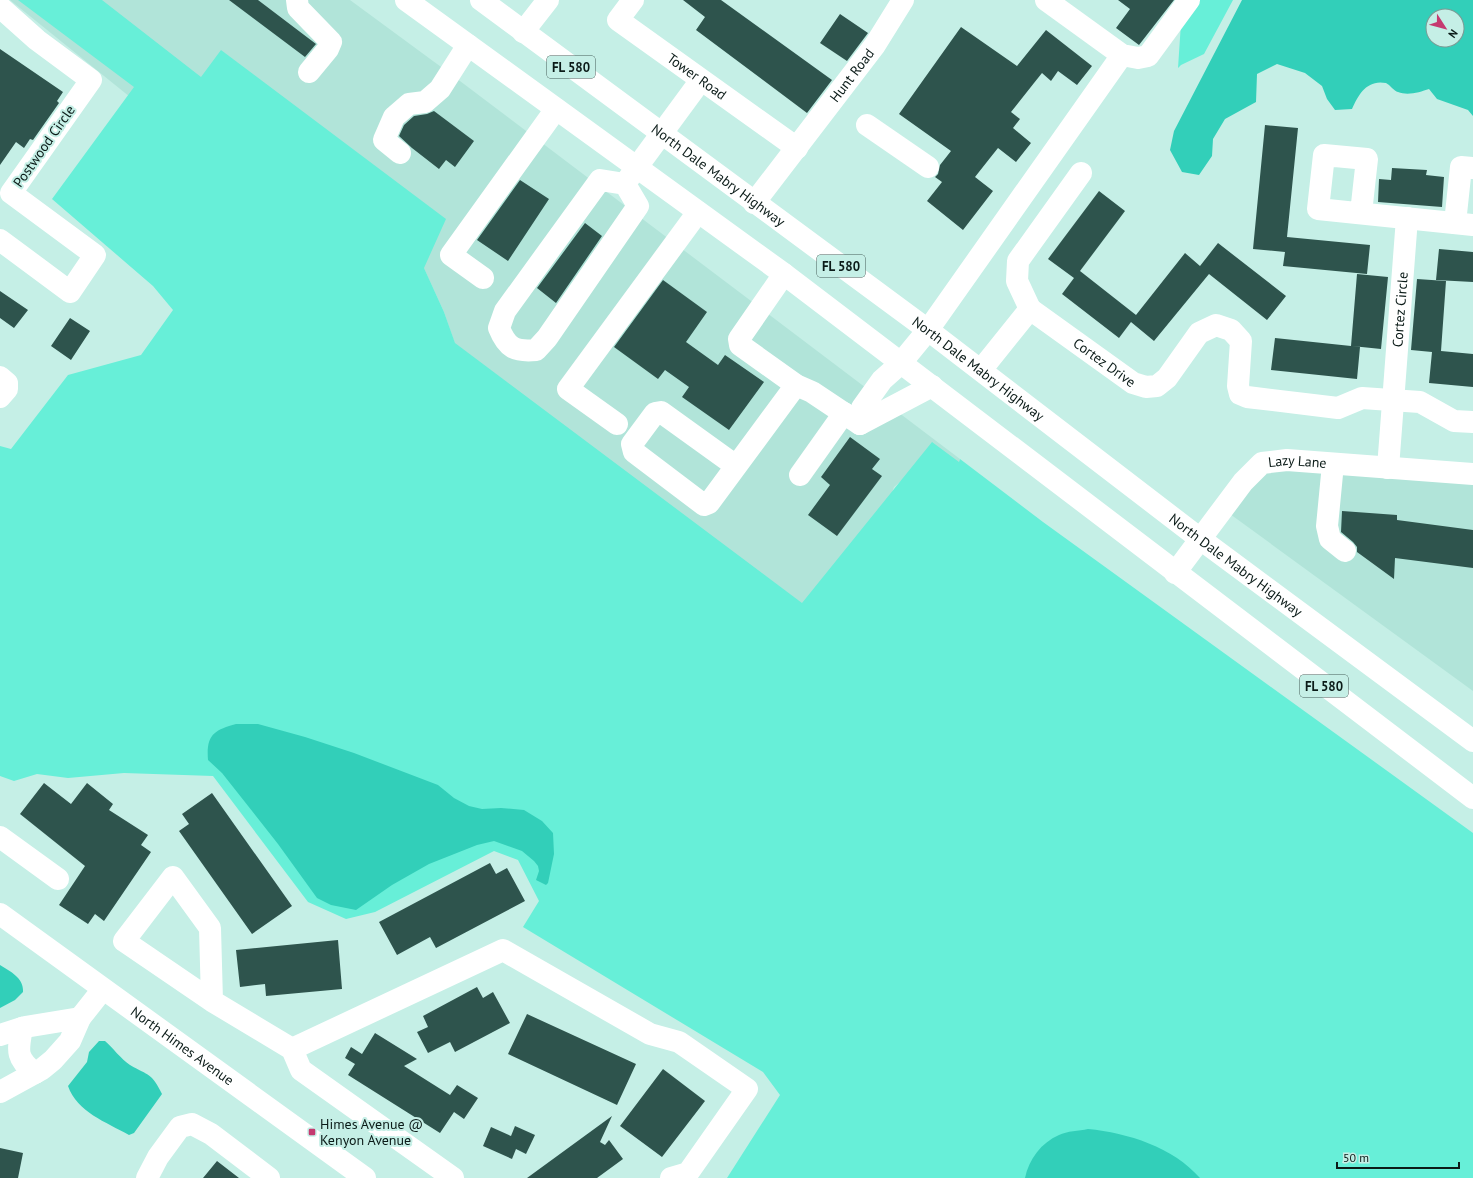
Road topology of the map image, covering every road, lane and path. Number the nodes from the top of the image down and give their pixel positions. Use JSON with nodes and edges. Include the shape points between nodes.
{"nodes":[{"id":1,"x":297,"y":0,"type":"edge"},
{"id":2,"x":406,"y":0,"type":"edge"},
{"id":3,"x":480,"y":0,"type":"edge"},
{"id":4,"x":548,"y":0,"type":"edge"},
{"id":5,"x":633,"y":0,"type":"edge"},
{"id":6,"x":903,"y":0,"type":"edge"},
{"id":7,"x":1046,"y":0,"type":"edge"},
{"id":8,"x":1189,"y":0,"type":"edge"},
{"id":9,"x":0,"y":7,"type":"edge"},
{"id":10,"x":523,"y":32,"type":"junction"},
{"id":11,"x":468,"y":45,"type":"junction"},
{"id":12,"x":1122,"y":55,"type":"junction"},
{"id":13,"x":309,"y":72,"type":"dead end"},
{"id":14,"x":701,"y":80,"type":"junction"},
{"id":15,"x":556,"y":109,"type":"junction"},
{"id":16,"x":867,"y":125,"type":"dead end"},
{"id":17,"x":661,"y":134,"type":"junction"},
{"id":18,"x":797,"y":148,"type":"junction"},
{"id":19,"x":400,"y":153,"type":"dead end"},
{"id":20,"x":928,"y":167,"type":"dead end"},
{"id":21,"x":1473,"y":168,"type":"edge"},
{"id":22,"x":1081,"y":173,"type":"dead end"},
{"id":23,"x":631,"y":176,"type":"junction"},
{"id":24,"x":754,"y":203,"type":"junction"},
{"id":25,"x":698,"y":212,"type":"junction"},
{"id":26,"x":1361,"y":213,"type":"dead end"},
{"id":27,"x":1407,"y":218,"type":"junction"},
{"id":28,"x":1464,"y":224,"type":"edge"},
{"id":29,"x":0,"y":240,"type":"edge"},
{"id":30,"x":784,"y":274,"type":"junction"},
{"id":31,"x":482,"y":278,"type":"dead end"},
{"id":32,"x":1030,"y":310,"type":"junction"},
{"id":33,"x":928,"y":330,"type":"junction"},
{"id":34,"x":900,"y":364,"type":"junction"},
{"id":35,"x":981,"y":370,"type":"junction"},
{"id":36,"x":0,"y":377,"type":"edge"},
{"id":37,"x":796,"y":385,"type":"junction"},
{"id":38,"x":932,"y":386,"type":"junction"},
{"id":39,"x":0,"y":397,"type":"edge"},
{"id":40,"x":1393,"y":401,"type":"junction"},
{"id":41,"x":852,"y":419,"type":"junction"},
{"id":42,"x":1473,"y":422,"type":"edge"},
{"id":43,"x":617,"y":424,"type":"dead end"},
{"id":44,"x":1333,"y":464,"type":"junction"},
{"id":45,"x":736,"y":466,"type":"junction"},
{"id":46,"x":1388,"y":468,"type":"junction"},
{"id":47,"x":1473,"y":474,"type":"edge"},
{"id":48,"x":800,"y":475,"type":"dead end"},
{"id":49,"x":1199,"y":538,"type":"junction"},
{"id":50,"x":1345,"y":551,"type":"dead end"},
{"id":51,"x":1175,"y":573,"type":"junction"},
{"id":52,"x":1473,"y":741,"type":"edge"},
{"id":53,"x":1473,"y":798,"type":"edge"},
{"id":54,"x":0,"y":837,"type":"edge"},
{"id":55,"x":58,"y":879,"type":"dead end"},
{"id":56,"x":0,"y":914,"type":"edge"},
{"id":57,"x":103,"y":989,"type":"junction"},
{"id":58,"x":212,"y":1001,"type":"junction"},
{"id":59,"x":80,"y":1018,"type":"junction"},
{"id":60,"x":22,"y":1028,"type":"junction"},
{"id":61,"x":0,"y":1035,"type":"edge"},
{"id":62,"x":292,"y":1049,"type":"junction"},
{"id":63,"x":35,"y":1073,"type":"junction"},
{"id":64,"x":1,"y":1090,"type":"edge"},
{"id":65,"x":147,"y":1178,"type":"edge"},
{"id":66,"x":269,"y":1178,"type":"edge"},
{"id":67,"x":365,"y":1178,"type":"edge"},
{"id":68,"x":453,"y":1178,"type":"edge"},
{"id":69,"x":671,"y":1178,"type":"edge"}],
"edges":[{"from":1,"to":13,"type":"street","via":[[298,8],[331,42]]},
{"from":2,"to":11,"type":"street","number":"FL 580"},
{"from":3,"to":10,"type":"street","name":"North Dale Mabry Highway","number":"FL 580"},
{"from":4,"to":10,"type":"street"},
{"from":5,"to":14,"type":"street","name":"Tower Road","via":[[618,20]]},
{"from":6,"to":18,"type":"street","name":"Hunt Road","via":[[875,45]]},
{"from":7,"to":12,"type":"street"},
{"from":8,"to":12,"type":"street","via":[[1148,56],[1138,58]]},
{"from":9,"to":29,"type":"street","name":"Postwood Circle","via":[[37,40],[90,80],[11,193],[95,255],[70,292]]},
{"from":10,"to":17,"type":"street","name":"North Dale Mabry Highway","number":"FL 580"},
{"from":11,"to":15,"type":"street","number":"FL 580"},
{"from":11,"to":19,"type":"street","via":[[440,89],[425,102],[409,104],[394,117],[384,140]]},
{"from":12,"to":33,"type":"street"},
{"from":14,"to":17,"type":"street"},
{"from":14,"to":18,"type":"street","name":"Tower Road"},
{"from":15,"to":23,"type":"street","number":"FL 580"},
{"from":15,"to":31,"type":"street","via":[[450,255]]},
{"from":16,"to":20,"type":"street"},
{"from":17,"to":23,"type":"street"},
{"from":17,"to":24,"type":"street","name":"North Dale Mabry Highway","number":"FL 580"},
{"from":18,"to":24,"type":"street","name":"Hunt Road"},
{"from":21,"to":28,"type":"street","via":[[1461,167]]},
{"from":22,"to":32,"type":"street","via":[[1018,261],[1017,281]]},
{"from":23,"to":23,"type":"street","via":[[638,206],[547,338],[536,350],[520,351],[504,341],[499,328],[505,311],[600,180]]},
{"from":23,"to":25,"type":"street","number":"FL 580"},
{"from":24,"to":33,"type":"street","name":"North Dale Mabry Highway","number":"FL 580"},
{"from":25,"to":30,"type":"street","number":"FL 580"},
{"from":25,"to":43,"type":"street","via":[[568,389]]},
{"from":26,"to":27,"type":"street"},
{"from":27,"to":28,"type":"street"},
{"from":27,"to":40,"type":"street","name":"Cortez Circle"},
{"from":30,"to":34,"type":"street","number":"FL 580"},
{"from":30,"to":37,"type":"street","via":[[739,340],[740,345]]},
{"from":32,"to":35,"type":"street"},
{"from":32,"to":40,"type":"street","name":"Cortez Drive","via":[[1133,383],[1146,387],[1156,386],[1167,378],[1199,333],[1216,325],[1231,330],[1241,341],[1238,386],[1240,394],[1338,408],[1362,398]]},
{"from":33,"to":34,"type":"street"},
{"from":33,"to":35,"type":"street","name":"North Dale Mabry Highway","number":"FL 580"},
{"from":34,"to":38,"type":"street","number":"FL 580"},
{"from":34,"to":41,"type":"street","via":[[882,380]]},
{"from":35,"to":49,"type":"street","name":"North Dale Mabry Highway","number":"FL 580"},
{"from":36,"to":39,"type":"street","via":[[7,382],[7,388]]},
{"from":37,"to":41,"type":"street","via":[[812,392]]},
{"from":37,"to":45,"type":"street"},
{"from":38,"to":41,"type":"street"},
{"from":38,"to":51,"type":"street","number":"FL 580"},
{"from":40,"to":42,"type":"street","via":[[1420,402],[1454,421]]},
{"from":40,"to":46,"type":"street","name":"Cortez Circle"},
{"from":41,"to":48,"type":"street"},
{"from":44,"to":46,"type":"street","name":"Lazy Lane"},
{"from":44,"to":49,"type":"street","name":"Lazy Lane","via":[[1288,460],[1262,463],[1242,482]]},
{"from":44,"to":50,"type":"street","via":[[1327,526],[1330,539]]},
{"from":45,"to":45,"type":"street","via":[[709,503],[704,505],[634,452],[632,444],[656,413],[661,412]]},
{"from":46,"to":47,"type":"street","name":"Lazy Lane"},
{"from":49,"to":51,"type":"street","name":"Lazy Lane"},
{"from":49,"to":52,"type":"street","name":"North Dale Mabry Highway","number":"FL 580"},
{"from":51,"to":53,"type":"street","number":"FL 580"},
{"from":54,"to":55,"type":"street"},
{"from":56,"to":57,"type":"street","name":"North Himes Avenue"},
{"from":57,"to":59,"type":"street"},
{"from":57,"to":67,"type":"street","name":"North Himes Avenue"},
{"from":58,"to":58,"type":"street","via":[[210,928],[173,877],[124,941]]},
{"from":58,"to":62,"type":"street"},
{"from":59,"to":60,"type":"street"},
{"from":59,"to":63,"type":"street","via":[[66,1046],[53,1060]]},
{"from":60,"to":61,"type":"street"},
{"from":60,"to":63,"type":"street","via":[[20,1058],[22,1063]]},
{"from":62,"to":68,"type":"street","via":[[302,1070]]},
{"from":62,"to":69,"type":"street","via":[[503,950],[650,1034],[679,1042],[747,1089],[688,1173]]},
{"from":63,"to":64,"type":"street"},
{"from":65,"to":66,"type":"street","via":[[158,1157],[180,1127],[192,1124],[211,1134]]}]}
